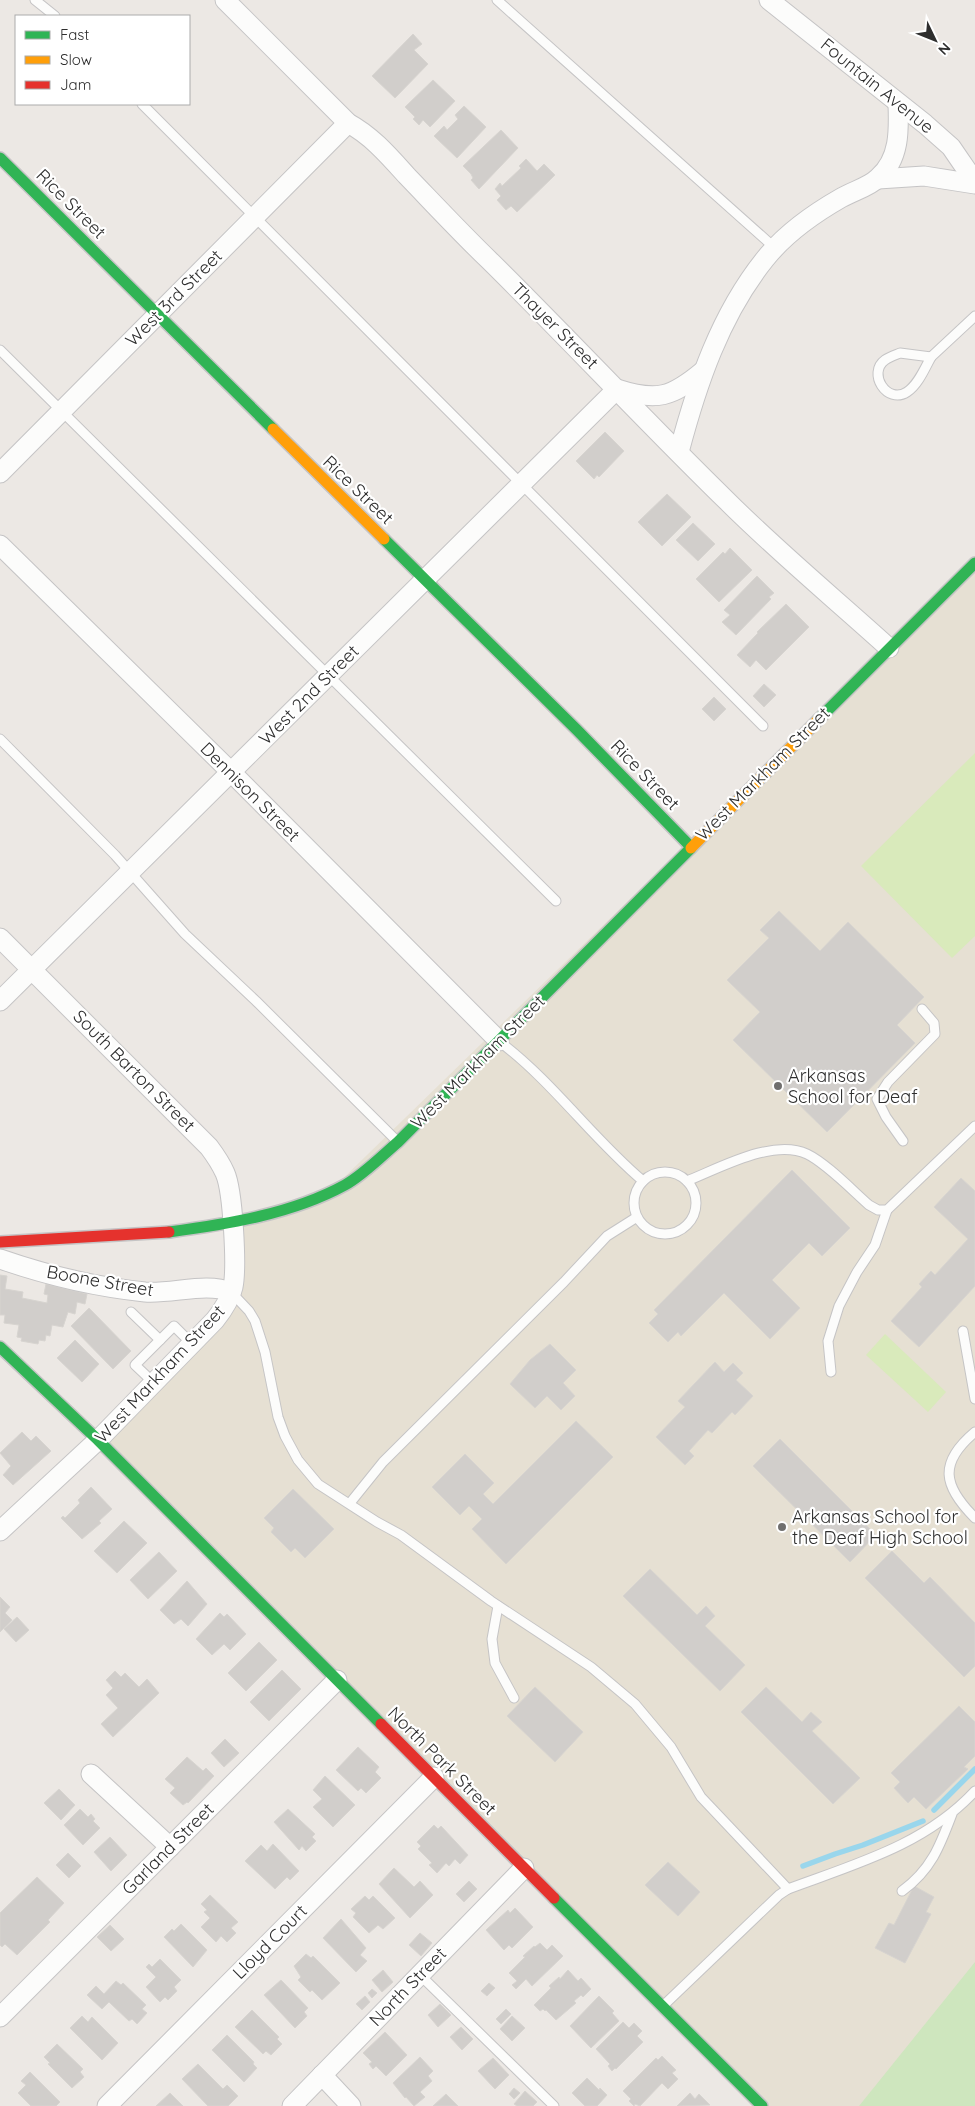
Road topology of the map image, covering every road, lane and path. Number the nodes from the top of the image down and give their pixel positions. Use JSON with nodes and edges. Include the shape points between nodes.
{"nodes":[{"id":1,"x":35,"y":0,"type":"edge"},
{"id":2,"x":226,"y":0,"type":"edge"},
{"id":3,"x":497,"y":0,"type":"edge"},
{"id":4,"x":768,"y":0,"type":"edge"},
{"id":5,"x":54,"y":15,"type":"edge"},
{"id":6,"x":898,"y":104,"type":"junction"},
{"id":7,"x":143,"y":105,"type":"edge"},
{"id":8,"x":348,"y":123,"type":"junction"},
{"id":9,"x":0,"y":158,"type":"edge"},
{"id":10,"x":878,"y":179,"type":"junction"},
{"id":11,"x":975,"y":183,"type":"edge"},
{"id":12,"x":254,"y":218,"type":"junction"},
{"id":13,"x":775,"y":248,"type":"junction"},
{"id":14,"x":158,"y":314,"type":"junction"},
{"id":15,"x":975,"y":316,"type":"edge"},
{"id":16,"x":0,"y":350,"type":"edge"},
{"id":17,"x":931,"y":357,"type":"junction"},
{"id":18,"x":703,"y":371,"type":"junction"},
{"id":19,"x":617,"y":389,"type":"junction"},
{"id":20,"x":62,"y":410,"type":"junction"},
{"id":21,"x":679,"y":452,"type":"junction"},
{"id":22,"x":0,"y":472,"type":"edge"},
{"id":23,"x":522,"y":484,"type":"junction"},
{"id":24,"x":0,"y":545,"type":"edge"},
{"id":25,"x":975,"y":563,"type":"edge"},
{"id":26,"x":425,"y":580,"type":"junction"},
{"id":27,"x":889,"y":648,"type":"junction"},
{"id":28,"x":328,"y":676,"type":"junction"},
{"id":29,"x":763,"y":726,"type":"dead end"},
{"id":30,"x":0,"y":740,"type":"edge"},
{"id":31,"x":231,"y":772,"type":"junction"},
{"id":32,"x":691,"y":846,"type":"junction"},
{"id":33,"x":130,"y":872,"type":"junction"},
{"id":34,"x":556,"y":901,"type":"dead end"},
{"id":35,"x":0,"y":938,"type":"edge"},
{"id":36,"x":32,"y":969,"type":"junction"},
{"id":37,"x":0,"y":1001,"type":"edge"},
{"id":38,"x":922,"y":1009,"type":"dead end"},
{"id":39,"x":498,"y":1041,"type":"junction"},
{"id":40,"x":975,"y":1126,"type":"edge"},
{"id":41,"x":903,"y":1141,"type":"dead end"},
{"id":42,"x":398,"y":1142,"type":"junction"},
{"id":43,"x":643,"y":1181,"type":"junction"},
{"id":44,"x":687,"y":1181,"type":"junction"},
{"id":45,"x":887,"y":1210,"type":"junction"},
{"id":46,"x":637,"y":1217,"type":"junction"},
{"id":47,"x":232,"y":1223,"type":"junction"},
{"id":48,"x":0,"y":1242,"type":"edge"},
{"id":49,"x":0,"y":1259,"type":"edge"},
{"id":50,"x":231,"y":1292,"type":"junction"},
{"id":51,"x":131,"y":1312,"type":"dead end"},
{"id":52,"x":963,"y":1331,"type":"dead end"},
{"id":53,"x":160,"y":1340,"type":"junction"},
{"id":54,"x":192,"y":1344,"type":"junction"},
{"id":55,"x":0,"y":1348,"type":"edge"},
{"id":56,"x":831,"y":1372,"type":"dead end"},
{"id":57,"x":153,"y":1382,"type":"junction"},
{"id":58,"x":975,"y":1399,"type":"edge"},
{"id":59,"x":975,"y":1432,"type":"edge"},
{"id":60,"x":98,"y":1440,"type":"junction"},
{"id":61,"x":350,"y":1504,"type":"junction"},
{"id":62,"x":974,"y":1516,"type":"edge"},
{"id":63,"x":0,"y":1531,"type":"edge"},
{"id":64,"x":498,"y":1606,"type":"junction"},
{"id":65,"x":337,"y":1680,"type":"junction"},
{"id":66,"x":514,"y":1698,"type":"dead end"},
{"id":67,"x":91,"y":1774,"type":"dead end"},
{"id":68,"x":434,"y":1777,"type":"junction"},
{"id":69,"x":975,"y":1791,"type":"edge"},
{"id":70,"x":953,"y":1811,"type":"junction"},
{"id":71,"x":170,"y":1846,"type":"junction"},
{"id":72,"x":524,"y":1868,"type":"junction"},
{"id":73,"x":788,"y":1889,"type":"junction"},
{"id":74,"x":902,"y":1891,"type":"dead end"},
{"id":75,"x":420,"y":1975,"type":"junction"},
{"id":76,"x":662,"y":2006,"type":"junction"},
{"id":77,"x":3,"y":2008,"type":"edge"},
{"id":78,"x":322,"y":2076,"type":"junction"},
{"id":79,"x":107,"y":2106,"type":"edge"},
{"id":80,"x":292,"y":2106,"type":"edge"},
{"id":81,"x":351,"y":2106,"type":"edge"},
{"id":82,"x":554,"y":2106,"type":"edge"},
{"id":83,"x":762,"y":2106,"type":"edge"}],
"edges":[{"from":1,"to":5,"type":"lane"},
{"from":2,"to":8,"type":"street","name":"Thayer Street"},
{"from":3,"to":13,"type":"lane"},
{"from":4,"to":6,"type":"street","name":"Fountain Avenue"},
{"from":6,"to":10,"type":"street","via":[[897,145]]},
{"from":6,"to":11,"type":"street","name":"Fountain Avenue","via":[[951,147]]},
{"from":7,"to":12,"type":"lane"},
{"from":8,"to":12,"type":"street","name":"West 3rd Street"},
{"from":8,"to":19,"type":"street","name":"Thayer Street","via":[[372,139]]},
{"from":9,"to":14,"type":"street","name":"Rice Street"},
{"from":10,"to":11,"type":"street","via":[[924,176]]},
{"from":10,"to":13,"type":"street","via":[[824,208]]},
{"from":12,"to":14,"type":"street","name":"West 3rd Street"},
{"from":12,"to":23,"type":"lane"},
{"from":13,"to":18,"type":"street","via":[[746,284]]},
{"from":14,"to":20,"type":"street","name":"West 3rd Street"},
{"from":14,"to":26,"type":"street","name":"Rice Street"},
{"from":15,"to":17,"type":"lane"},
{"from":16,"to":20,"type":"lane"},
{"from":17,"to":17,"type":"lane","via":[[908,392],[893,395],[878,380],[879,368],[886,359],[900,353]]},
{"from":18,"to":19,"type":"street","via":[[683,388],[666,395],[640,395]]},
{"from":18,"to":21,"type":"street"},
{"from":19,"to":21,"type":"street","name":"Thayer Street"},
{"from":19,"to":23,"type":"street","name":"West 2nd Street"},
{"from":20,"to":22,"type":"street","name":"West 3rd Street"},
{"from":20,"to":28,"type":"lane"},
{"from":21,"to":27,"type":"street","name":"Thayer Street","via":[[791,561]]},
{"from":23,"to":26,"type":"street","name":"West 2nd Street"},
{"from":23,"to":29,"type":"lane"},
{"from":24,"to":31,"type":"street","name":"Dennison Street"},
{"from":25,"to":27,"type":"street","name":"West Markham Street"},
{"from":26,"to":28,"type":"street","name":"West 2nd Street"},
{"from":26,"to":32,"type":"street","name":"Rice Street"},
{"from":27,"to":32,"type":"street","name":"West Markham Street"},
{"from":28,"to":31,"type":"street","name":"West 2nd Street"},
{"from":28,"to":34,"type":"lane"},
{"from":30,"to":33,"type":"lane"},
{"from":31,"to":33,"type":"street","name":"West 2nd Street"},
{"from":31,"to":39,"type":"street","name":"Dennison Street"},
{"from":32,"to":39,"type":"street","name":"West Markham Street"},
{"from":33,"to":36,"type":"street","name":"West 2nd Street"},
{"from":33,"to":42,"type":"lane","via":[[185,934]]},
{"from":35,"to":36,"type":"street","name":"South Barton Street"},
{"from":36,"to":37,"type":"street","name":"West 2nd Street"},
{"from":36,"to":47,"type":"street","name":"South Barton Street","via":[[209,1147],[226,1173]]},
{"from":38,"to":41,"type":"lane","via":[[934,1023],[936,1034],[888,1082],[877,1099]]},
{"from":39,"to":42,"type":"street","name":"West Markham Street"},
{"from":39,"to":43,"type":"lane","via":[[529,1066],[619,1161]]},
{"from":40,"to":45,"type":"lane"},
{"from":42,"to":47,"type":"street","name":"West Markham Street","via":[[346,1185],[290,1208]]},
{"from":43,"to":44,"type":"lane","via":[[660,1172],[669,1172]]},
{"from":43,"to":46,"type":"lane","via":[[634,1198]]},
{"from":44,"to":45,"type":"lane","via":[[763,1152],[800,1151],[824,1165],[869,1205]]},
{"from":44,"to":46,"type":"lane","via":[[696,1198],[696,1208],[680,1231],[654,1232]]},
{"from":45,"to":56,"type":"lane","via":[[875,1245],[839,1306],[828,1340]]},
{"from":46,"to":61,"type":"lane","via":[[607,1236],[384,1462]]},
{"from":47,"to":48,"type":"street","name":"Boone Street","via":[[158,1233]]},
{"from":47,"to":50,"type":"street","name":"West Markham Street","via":[[234,1270]]},
{"from":49,"to":50,"type":"street","name":"Boone Street","via":[[52,1274],[146,1292],[220,1288]]},
{"from":50,"to":54,"type":"street","name":"West Markham Street","via":[[222,1312]]},
{"from":50,"to":61,"type":"lane","via":[[255,1321],[265,1352],[278,1417],[298,1460],[318,1484]]},
{"from":51,"to":53,"type":"lane"},
{"from":52,"to":58,"type":"lane"},
{"from":53,"to":54,"type":"lane","via":[[174,1326]]},
{"from":53,"to":57,"type":"lane","via":[[135,1365]]},
{"from":54,"to":57,"type":"street","name":"West Markham Street"},
{"from":55,"to":60,"type":"street","name":"North Park Street"},
{"from":57,"to":60,"type":"street","name":"West Markham Street"},
{"from":59,"to":62,"type":"lane","via":[[953,1457],[949,1476],[955,1496]]},
{"from":60,"to":63,"type":"street","name":"West Markham Street"},
{"from":60,"to":65,"type":"street","name":"North Park Street"},
{"from":61,"to":64,"type":"lane","via":[[401,1535]]},
{"from":64,"to":66,"type":"lane","via":[[492,1639],[495,1663]]},
{"from":64,"to":73,"type":"lane","via":[[591,1667],[635,1704],[671,1747],[701,1797]]},
{"from":65,"to":68,"type":"street","name":"North Park Street"},
{"from":65,"to":71,"type":"street","name":"Garland Street"},
{"from":67,"to":71,"type":"street"},
{"from":68,"to":72,"type":"street","name":"North Park Street"},
{"from":68,"to":79,"type":"street","name":"Lloyd Court"},
{"from":69,"to":70,"type":"lane"},
{"from":70,"to":73,"type":"lane","via":[[925,1834],[897,1848]]},
{"from":70,"to":74,"type":"lane","via":[[937,1853],[912,1884]]},
{"from":71,"to":77,"type":"street","name":"Garland Street"},
{"from":72,"to":75,"type":"street","name":"North Street"},
{"from":72,"to":76,"type":"street","name":"North Park Street"},
{"from":73,"to":76,"type":"lane"},
{"from":75,"to":78,"type":"street","name":"North Street"},
{"from":75,"to":82,"type":"lane"},
{"from":76,"to":83,"type":"street","name":"North Park Street"},
{"from":78,"to":80,"type":"street","name":"North Street"},
{"from":78,"to":81,"type":"street"}]}
